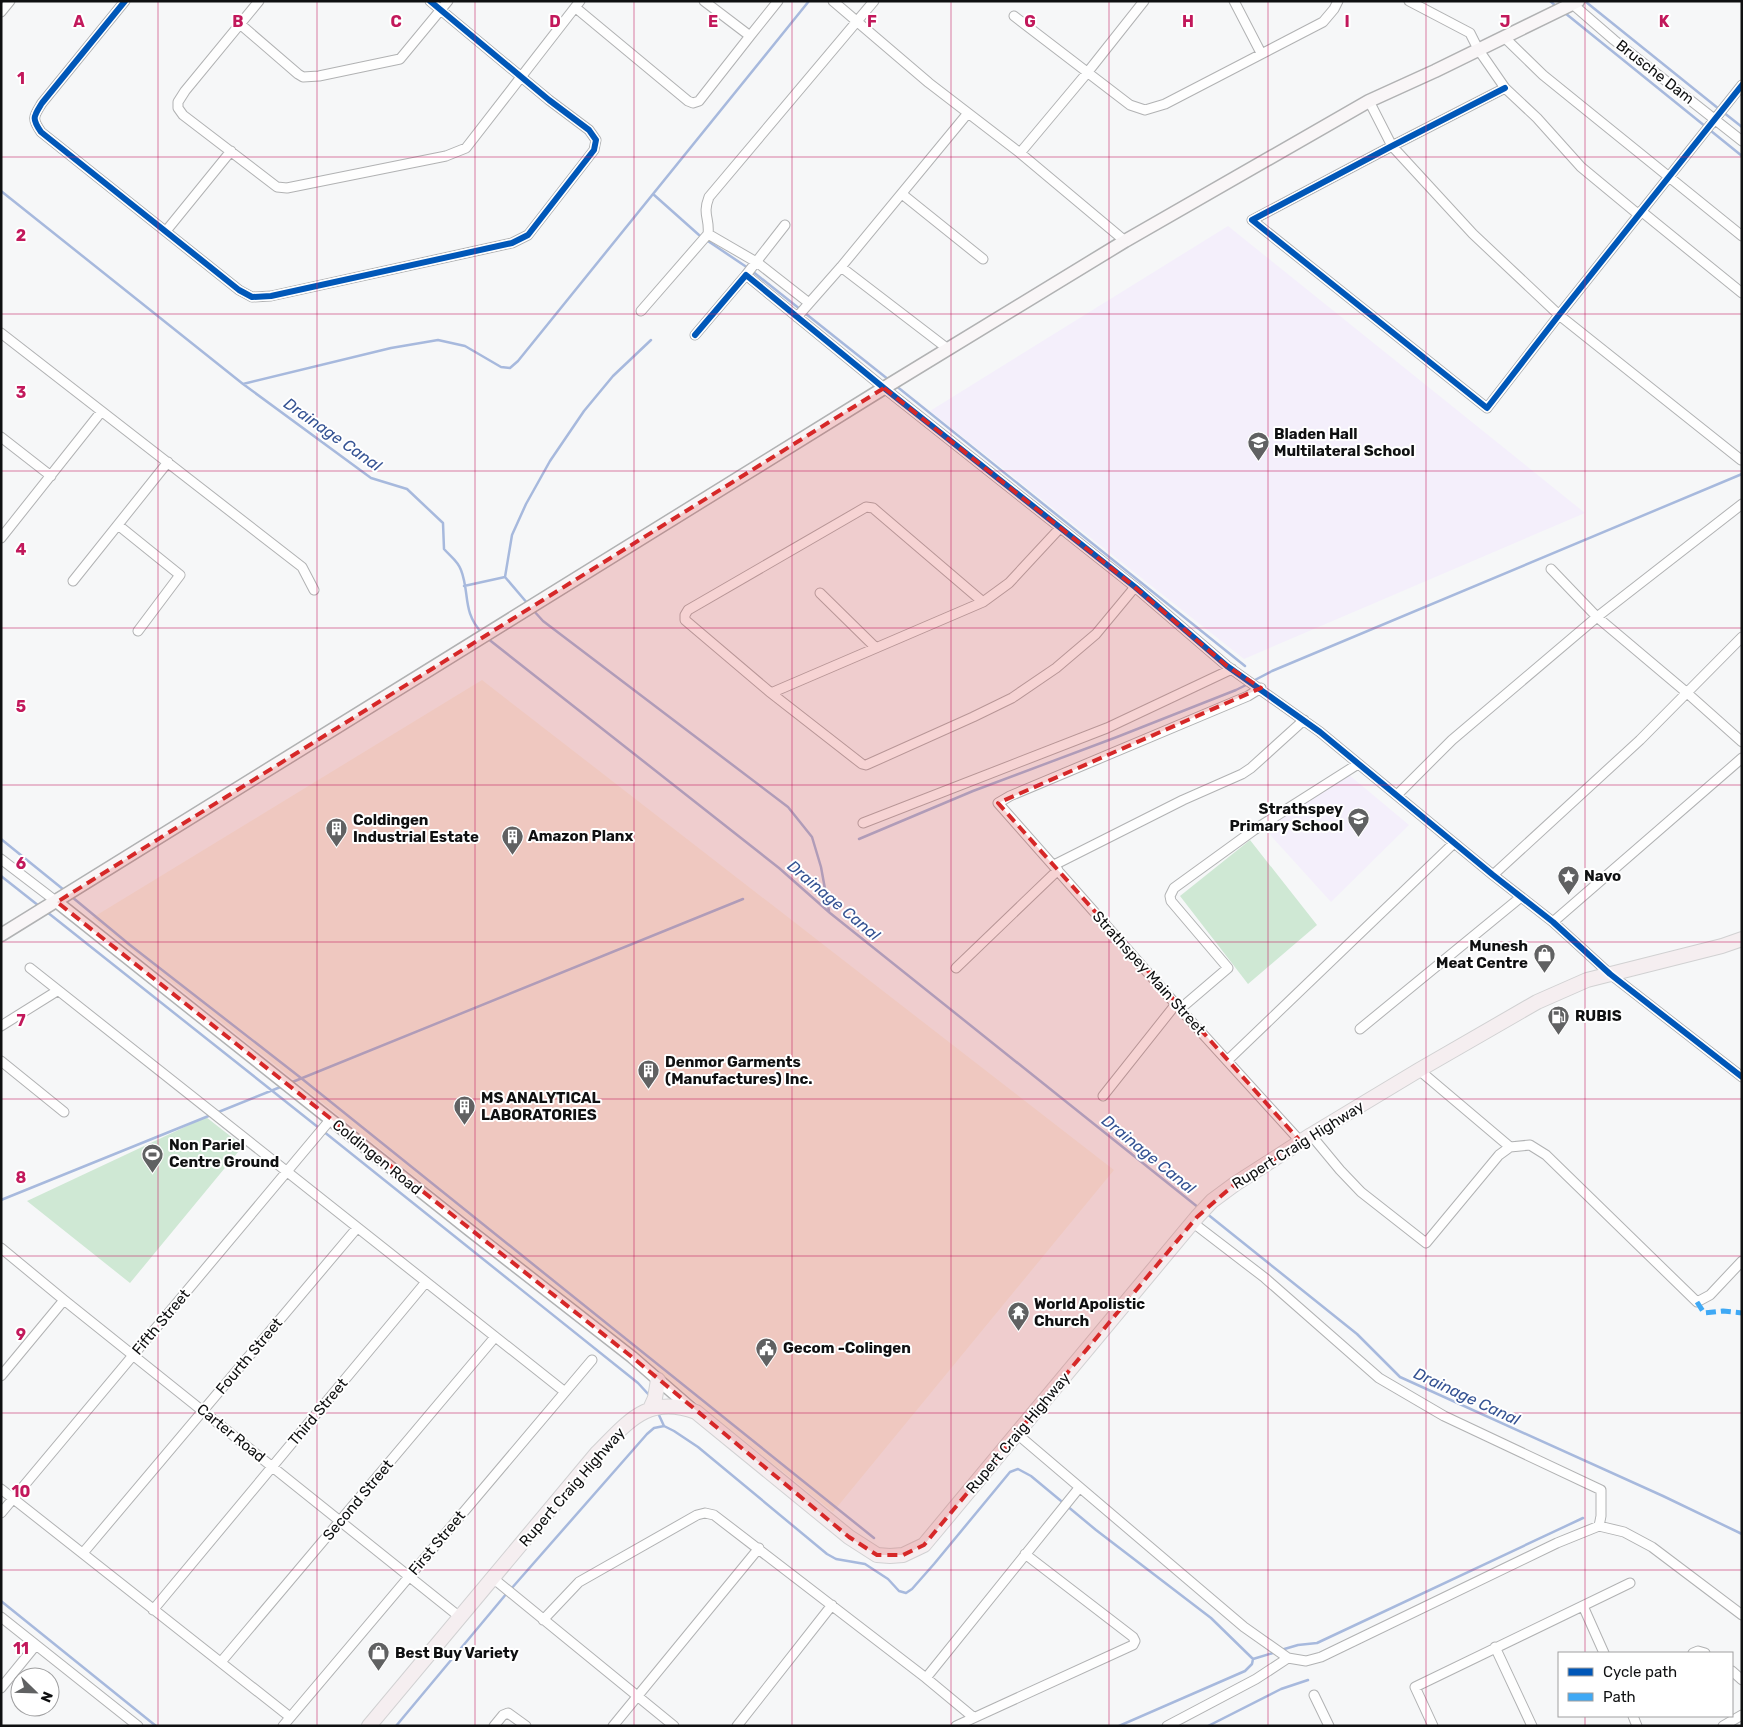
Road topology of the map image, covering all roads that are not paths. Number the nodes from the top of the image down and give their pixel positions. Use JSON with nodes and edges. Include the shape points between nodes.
{"nodes":[{"id":1,"x":10,"y":1,"type":"edge"},
{"id":2,"x":125,"y":1,"type":"edge"},
{"id":3,"x":259,"y":1,"type":"edge"},
{"id":4,"x":430,"y":1,"type":"edge"},
{"id":5,"x":448,"y":1,"type":"edge"},
{"id":6,"x":704,"y":1,"type":"edge"},
{"id":7,"x":778,"y":1,"type":"edge"},
{"id":8,"x":833,"y":1,"type":"edge"},
{"id":9,"x":874,"y":1,"type":"edge"},
{"id":10,"x":1144,"y":1,"type":"edge"},
{"id":11,"x":1234,"y":1,"type":"edge"},
{"id":12,"x":1338,"y":1,"type":"edge"},
{"id":13,"x":1409,"y":1,"type":"edge"},
{"id":14,"x":578,"y":4,"type":"edge"},
{"id":15,"x":1568,"y":6,"type":"edge"},
{"id":16,"x":441,"y":10,"type":"junction"},
{"id":17,"x":1,"y":12,"type":"edge"},
{"id":18,"x":1014,"y":16,"type":"dead end"},
{"id":19,"x":857,"y":22,"type":"junction"},
{"id":20,"x":240,"y":24,"type":"junction"},
{"id":21,"x":750,"y":36,"type":"junction"},
{"id":22,"x":1505,"y":38,"type":"junction"},
{"id":23,"x":1478,"y":49,"type":"junction"},
{"id":24,"x":1261,"y":53,"type":"junction"},
{"id":25,"x":1087,"y":73,"type":"junction"},
{"id":26,"x":521,"y":77,"type":"junction"},
{"id":27,"x":1742,"y":85,"type":"edge"},
{"id":28,"x":1505,"y":88,"type":"junction"},
{"id":29,"x":1369,"y":101,"type":"junction"},
{"id":30,"x":968,"y":113,"type":"junction"},
{"id":31,"x":1714,"y":119,"type":"junction"},
{"id":32,"x":1742,"y":140,"type":"edge"},
{"id":33,"x":1392,"y":146,"type":"junction"},
{"id":34,"x":231,"y":152,"type":"junction"},
{"id":35,"x":1020,"y":153,"type":"junction"},
{"id":36,"x":1669,"y":176,"type":"junction"},
{"id":37,"x":902,"y":194,"type":"junction"},
{"id":38,"x":1640,"y":213,"type":"junction"},
{"id":39,"x":785,"y":225,"type":"dead end"},
{"id":40,"x":166,"y":231,"type":"junction"},
{"id":41,"x":708,"y":234,"type":"junction"},
{"id":42,"x":1742,"y":236,"type":"edge"},
{"id":43,"x":1124,"y":241,"type":"junction"},
{"id":44,"x":982,"y":260,"type":"dead end"},
{"id":45,"x":756,"y":262,"type":"junction"},
{"id":46,"x":840,"y":267,"type":"junction"},
{"id":47,"x":746,"y":275,"type":"junction"},
{"id":48,"x":1742,"y":293,"type":"edge"},
{"id":49,"x":809,"y":303,"type":"junction"},
{"id":50,"x":641,"y":311,"type":"dead end"},
{"id":51,"x":1559,"y":315,"type":"junction"},
{"id":52,"x":797,"y":317,"type":"junction"},
{"id":53,"x":1,"y":333,"type":"edge"},
{"id":54,"x":695,"y":335,"type":"dead end"},
{"id":55,"x":948,"y":349,"type":"junction"},
{"id":56,"x":884,"y":388,"type":"junction"},
{"id":57,"x":101,"y":412,"type":"junction"},
{"id":58,"x":1,"y":437,"type":"edge"},
{"id":59,"x":1741,"y":460,"type":"edge"},
{"id":60,"x":168,"y":462,"type":"junction"},
{"id":61,"x":51,"y":476,"type":"junction"},
{"id":62,"x":1742,"y":504,"type":"edge"},
{"id":63,"x":118,"y":525,"type":"junction"},
{"id":64,"x":1060,"y":528,"type":"junction"},
{"id":65,"x":1,"y":538,"type":"edge"},
{"id":66,"x":1551,"y":569,"type":"dead end"},
{"id":67,"x":73,"y":581,"type":"dead end"},
{"id":68,"x":1135,"y":587,"type":"junction"},
{"id":69,"x":314,"y":590,"type":"dead end"},
{"id":70,"x":820,"y":593,"type":"dead end"},
{"id":71,"x":983,"y":602,"type":"junction"},
{"id":72,"x":1597,"y":617,"type":"junction"},
{"id":73,"x":138,"y":631,"type":"dead end"},
{"id":74,"x":1742,"y":637,"type":"edge"},
{"id":75,"x":875,"y":647,"type":"junction"},
{"id":76,"x":1232,"y":669,"type":"junction"},
{"id":77,"x":1260,"y":688,"type":"junction"},
{"id":78,"x":1686,"y":692,"type":"junction"},
{"id":79,"x":771,"y":693,"type":"junction"},
{"id":80,"x":1304,"y":720,"type":"junction"},
{"id":81,"x":1742,"y":742,"type":"edge"},
{"id":82,"x":1742,"y":758,"type":"edge"},
{"id":83,"x":1358,"y":764,"type":"junction"},
{"id":84,"x":1397,"y":796,"type":"junction"},
{"id":85,"x":863,"y":823,"type":"dead end"},
{"id":86,"x":1454,"y":843,"type":"junction"},
{"id":87,"x":1,"y":859,"type":"edge"},
{"id":88,"x":1056,"y":867,"type":"junction"},
{"id":89,"x":1493,"y":875,"type":"junction"},
{"id":90,"x":1521,"y":898,"type":"junction"},
{"id":91,"x":57,"y":902,"type":"junction"},
{"id":92,"x":1553,"y":922,"type":"junction"},
{"id":93,"x":1,"y":935,"type":"edge"},
{"id":94,"x":1742,"y":939,"type":"edge"},
{"id":95,"x":30,"y":968,"type":"dead end"},
{"id":96,"x":956,"y":968,"type":"dead end"},
{"id":97,"x":1610,"y":974,"type":"junction"},
{"id":98,"x":57,"y":991,"type":"junction"},
{"id":99,"x":1178,"y":1007,"type":"junction"},
{"id":100,"x":1,"y":1026,"type":"edge"},
{"id":101,"x":1360,"y":1029,"type":"dead end"},
{"id":102,"x":1228,"y":1060,"type":"junction"},
{"id":103,"x":1,"y":1061,"type":"edge"},
{"id":104,"x":1419,"y":1070,"type":"junction"},
{"id":105,"x":1742,"y":1076,"type":"edge"},
{"id":106,"x":1103,"y":1096,"type":"dead end"},
{"id":107,"x":64,"y":1112,"type":"dead end"},
{"id":108,"x":325,"y":1126,"type":"junction"},
{"id":109,"x":1306,"y":1138,"type":"junction"},
{"id":110,"x":1510,"y":1147,"type":"junction"},
{"id":111,"x":286,"y":1172,"type":"junction"},
{"id":112,"x":1194,"y":1219,"type":"junction"},
{"id":113,"x":357,"y":1228,"type":"junction"},
{"id":114,"x":1,"y":1248,"type":"edge"},
{"id":115,"x":1742,"y":1261,"type":"edge"},
{"id":116,"x":426,"y":1282,"type":"junction"},
{"id":117,"x":64,"y":1300,"type":"junction"},
{"id":118,"x":495,"y":1337,"type":"junction"},
{"id":119,"x":133,"y":1355,"type":"junction"},
{"id":120,"x":592,"y":1360,"type":"dead end"},
{"id":121,"x":1,"y":1376,"type":"edge"},
{"id":122,"x":658,"y":1380,"type":"junction"},
{"id":123,"x":564,"y":1392,"type":"junction"},
{"id":124,"x":650,"y":1409,"type":"junction"},
{"id":125,"x":203,"y":1411,"type":"junction"},
{"id":126,"x":696,"y":1412,"type":"junction"},
{"id":127,"x":1017,"y":1434,"type":"junction"},
{"id":128,"x":272,"y":1467,"type":"junction"},
{"id":129,"x":1079,"y":1488,"type":"junction"},
{"id":130,"x":1,"y":1489,"type":"edge"},
{"id":131,"x":13,"y":1499,"type":"junction"},
{"id":132,"x":1,"y":1513,"type":"edge"},
{"id":133,"x":340,"y":1521,"type":"junction"},
{"id":134,"x":1599,"y":1526,"type":"junction"},
{"id":135,"x":759,"y":1548,"type":"junction"},
{"id":136,"x":83,"y":1553,"type":"junction"},
{"id":137,"x":1025,"y":1554,"type":"junction"},
{"id":138,"x":409,"y":1576,"type":"junction"},
{"id":139,"x":494,"y":1579,"type":"junction"},
{"id":140,"x":1630,"y":1583,"type":"dead end"},
{"id":141,"x":832,"y":1604,"type":"junction"},
{"id":142,"x":1583,"y":1606,"type":"junction"},
{"id":143,"x":153,"y":1610,"type":"junction"},
{"id":144,"x":1742,"y":1615,"type":"edge"},
{"id":145,"x":1,"y":1617,"type":"edge"},
{"id":146,"x":461,"y":1618,"type":"junction"},
{"id":147,"x":543,"y":1620,"type":"junction"},
{"id":148,"x":36,"y":1645,"type":"junction"},
{"id":149,"x":1495,"y":1647,"type":"junction"},
{"id":150,"x":1604,"y":1652,"type":"edge"},
{"id":151,"x":1288,"y":1658,"type":"junction"},
{"id":152,"x":221,"y":1662,"type":"junction"},
{"id":153,"x":926,"y":1678,"type":"junction"},
{"id":154,"x":1,"y":1688,"type":"edge"},
{"id":155,"x":1314,"y":1694,"type":"dead end"},
{"id":156,"x":638,"y":1696,"type":"junction"},
{"id":157,"x":1742,"y":1715,"type":"edge"},
{"id":158,"x":290,"y":1717,"type":"junction"},
{"id":159,"x":973,"y":1717,"type":"junction"},
{"id":160,"x":138,"y":1726,"type":"edge"},
{"id":161,"x":283,"y":1726,"type":"edge"},
{"id":162,"x":369,"y":1726,"type":"edge"},
{"id":163,"x":494,"y":1726,"type":"edge"},
{"id":164,"x":526,"y":1726,"type":"edge"},
{"id":165,"x":613,"y":1726,"type":"edge"},
{"id":166,"x":674,"y":1726,"type":"edge"},
{"id":167,"x":736,"y":1726,"type":"edge"},
{"id":168,"x":956,"y":1726,"type":"edge"},
{"id":169,"x":1167,"y":1726,"type":"edge"},
{"id":170,"x":1329,"y":1726,"type":"edge"},
{"id":171,"x":1433,"y":1726,"type":"edge"},
{"id":172,"x":1532,"y":1726,"type":"edge"},
{"id":173,"x":1724,"y":1726,"type":"edge"}],
"edges":[{"from":1,"to":17,"type":"street"},
{"from":2,"to":40,"type":"street","via":[[42,102],[34,115],[34,123],[41,132]]},
{"from":3,"to":20,"type":"street"},
{"from":4,"to":16,"type":"street"},
{"from":5,"to":16,"type":"street"},
{"from":6,"to":21,"type":"street"},
{"from":7,"to":21,"type":"street"},
{"from":8,"to":19,"type":"street"},
{"from":9,"to":19,"type":"street"},
{"from":10,"to":25,"type":"street"},
{"from":11,"to":24,"type":"street"},
{"from":12,"to":24,"type":"street","via":[[1323,22]]},
{"from":13,"to":23,"type":"street","via":[[1470,34]]},
{"from":14,"to":21,"type":"street","via":[[694,103],[700,101]]},
{"from":14,"to":26,"type":"street"},
{"from":15,"to":22,"type":"main road"},
{"from":15,"to":31,"type":"street","name":"Brusche Dam"},
{"from":16,"to":20,"type":"street","via":[[400,59],[319,76],[303,77],[298,74]]},
{"from":16,"to":26,"type":"street"},
{"from":18,"to":25,"type":"street"},
{"from":19,"to":30,"type":"street"},
{"from":19,"to":41,"type":"street","via":[[709,197],[705,208]]},
{"from":20,"to":34,"type":"street","via":[[178,102],[183,115]]},
{"from":22,"to":23,"type":"main road"},
{"from":22,"to":36,"type":"street","via":[[1543,75]]},
{"from":23,"to":28,"type":"street"},
{"from":23,"to":29,"type":"main road"},
{"from":24,"to":25,"type":"street","via":[[1165,104],[1145,110],[1130,105]]},
{"from":25,"to":35,"type":"street"},
{"from":26,"to":34,"type":"street","via":[[466,148],[446,156],[287,188],[277,187]]},
{"from":26,"to":40,"type":"street","via":[[590,130],[596,140],[594,150],[528,235],[512,243],[271,296],[252,297]]},
{"from":27,"to":31,"type":"street"},
{"from":28,"to":33,"type":"street"},
{"from":28,"to":38,"type":"street","via":[[1538,118],[1581,166]]},
{"from":29,"to":33,"type":"street"},
{"from":29,"to":43,"type":"main road"},
{"from":30,"to":35,"type":"street"},
{"from":30,"to":37,"type":"street"},
{"from":31,"to":32,"type":"street","name":"Brusche Dam"},
{"from":31,"to":36,"type":"street"},
{"from":33,"to":51,"type":"street","via":[[1473,234]]},
{"from":33,"to":51,"type":"street","via":[[1252,220],[1488,408]]},
{"from":34,"to":40,"type":"street"},
{"from":35,"to":43,"type":"street"},
{"from":36,"to":38,"type":"street"},
{"from":36,"to":42,"type":"street"},
{"from":37,"to":44,"type":"street"},
{"from":37,"to":46,"type":"street"},
{"from":38,"to":48,"type":"street"},
{"from":38,"to":51,"type":"street"},
{"from":39,"to":45,"type":"street"},
{"from":41,"to":45,"type":"street"},
{"from":41,"to":50,"type":"street"},
{"from":43,"to":55,"type":"main road"},
{"from":45,"to":47,"type":"street"},
{"from":45,"to":49,"type":"street"},
{"from":46,"to":49,"type":"street"},
{"from":46,"to":55,"type":"street"},
{"from":47,"to":52,"type":"street"},
{"from":47,"to":54,"type":"street"},
{"from":49,"to":52,"type":"street"},
{"from":51,"to":59,"type":"street"},
{"from":52,"to":56,"type":"street"},
{"from":53,"to":57,"type":"street"},
{"from":55,"to":56,"type":"main road"},
{"from":56,"to":64,"type":"street"},
{"from":56,"to":91,"type":"main road"},
{"from":57,"to":60,"type":"street"},
{"from":57,"to":61,"type":"street"},
{"from":58,"to":61,"type":"street"},
{"from":60,"to":63,"type":"street"},
{"from":60,"to":69,"type":"street","via":[[302,567]]},
{"from":61,"to":65,"type":"street"},
{"from":62,"to":72,"type":"street"},
{"from":63,"to":67,"type":"street"},
{"from":63,"to":73,"type":"street","via":[[180,576]]},
{"from":64,"to":68,"type":"street"},
{"from":64,"to":71,"type":"street","via":[[1009,583]]},
{"from":66,"to":72,"type":"street"},
{"from":68,"to":76,"type":"street"},
{"from":68,"to":79,"type":"street","via":[[1096,634],[1056,668],[1012,698],[866,765]]},
{"from":70,"to":75,"type":"street"},
{"from":71,"to":75,"type":"street"},
{"from":71,"to":79,"type":"street","via":[[873,508],[866,507],[688,610],[685,615],[685,620]]},
{"from":72,"to":78,"type":"street"},
{"from":72,"to":84,"type":"street","via":[[1452,740]]},
{"from":74,"to":78,"type":"street"},
{"from":75,"to":79,"type":"street"},
{"from":76,"to":77,"type":"street"},
{"from":76,"to":85,"type":"street","via":[[1108,728]]},
{"from":77,"to":80,"type":"street"},
{"from":77,"to":88,"type":"street","name":"Strathspey Main Street","via":[[1248,696],[998,803]]},
{"from":78,"to":81,"type":"street"},
{"from":78,"to":89,"type":"street","via":[[1640,740]]},
{"from":80,"to":83,"type":"street"},
{"from":80,"to":88,"type":"street","via":[[1242,774],[1183,800]]},
{"from":82,"to":92,"type":"street"},
{"from":83,"to":84,"type":"street"},
{"from":83,"to":99,"type":"street","via":[[1254,830],[1174,888],[1171,901],[1228,968]]},
{"from":84,"to":86,"type":"street"},
{"from":86,"to":89,"type":"street"},
{"from":86,"to":102,"type":"street"},
{"from":87,"to":91,"type":"street"},
{"from":88,"to":96,"type":"street"},
{"from":88,"to":99,"type":"street","name":"Strathspey Main Street"},
{"from":89,"to":90,"type":"street"},
{"from":90,"to":92,"type":"street"},
{"from":90,"to":101,"type":"street"},
{"from":91,"to":93,"type":"main road"},
{"from":91,"to":108,"type":"street","name":"Coldingen Road"},
{"from":92,"to":97,"type":"street"},
{"from":94,"to":97,"type":"main road","name":"Rupert Craig Highway"},
{"from":95,"to":98,"type":"street"},
{"from":97,"to":104,"type":"main road","name":"Rupert Craig Highway","via":[[1576,984],[1537,1002]]},
{"from":97,"to":105,"type":"street"},
{"from":98,"to":100,"type":"street"},
{"from":98,"to":111,"type":"street"},
{"from":99,"to":102,"type":"street","name":"Strathspey Main Street"},
{"from":99,"to":106,"type":"street"},
{"from":102,"to":109,"type":"street","name":"Strathspey Main Street"},
{"from":103,"to":107,"type":"street"},
{"from":104,"to":109,"type":"main road","name":"Rupert Craig Highway"},
{"from":104,"to":110,"type":"street"},
{"from":108,"to":111,"type":"street","name":"Fifth Street"},
{"from":108,"to":122,"type":"street","name":"Coldingen Road"},
{"from":109,"to":110,"type":"street","name":"Strathspey Main Street","via":[[1361,1192],[1426,1243],[1499,1155]]},
{"from":109,"to":112,"type":"main road","name":"Rupert Craig Highway","via":[[1235,1184]]},
{"from":110,"to":115,"type":"street","via":[[1530,1145],[1546,1155],[1697,1302],[1710,1295]]},
{"from":111,"to":113,"type":"street"},
{"from":111,"to":119,"type":"street","name":"Fifth Street"},
{"from":112,"to":127,"type":"main road","name":"Rupert Craig Highway"},
{"from":112,"to":134,"type":"street","via":[[1379,1378],[1444,1416],[1601,1490]]},
{"from":113,"to":116,"type":"street"},
{"from":113,"to":125,"type":"street","name":"Fourth Street"},
{"from":114,"to":117,"type":"street","name":"Carter Road"},
{"from":116,"to":118,"type":"street"},
{"from":116,"to":128,"type":"street","name":"Third Street"},
{"from":117,"to":119,"type":"street","name":"Carter Road"},
{"from":117,"to":121,"type":"street"},
{"from":118,"to":123,"type":"street"},
{"from":118,"to":133,"type":"street","name":"Second Street"},
{"from":119,"to":125,"type":"street","name":"Carter Road"},
{"from":119,"to":131,"type":"street","name":"Fifth Street"},
{"from":120,"to":123,"type":"street","name":"First Street"},
{"from":122,"to":124,"type":"main road"},
{"from":122,"to":126,"type":"street","name":"Coldingen Road"},
{"from":123,"to":138,"type":"street","name":"First Street"},
{"from":124,"to":126,"type":"main road","name":"Rupert Craig Highway","via":[[672,1407]]},
{"from":124,"to":139,"type":"main road","name":"Rupert Craig Highway","via":[[628,1421],[597,1454]]},
{"from":125,"to":128,"type":"street","name":"Carter Road"},
{"from":125,"to":136,"type":"street","name":"Fourth Street"},
{"from":126,"to":127,"type":"main road","name":"Rupert Craig Highway","via":[[849,1537],[877,1555],[890,1556],[903,1555],[924,1545]]},
{"from":127,"to":129,"type":"street"},
{"from":128,"to":133,"type":"street","name":"Carter Road"},
{"from":128,"to":143,"type":"street","name":"Third Street"},
{"from":129,"to":137,"type":"street"},
{"from":129,"to":151,"type":"street","via":[[1244,1627]]},
{"from":130,"to":131,"type":"street"},
{"from":131,"to":132,"type":"street","name":"Fifth Street"},
{"from":131,"to":136,"type":"street"},
{"from":133,"to":138,"type":"street","name":"Carter Road"},
{"from":133,"to":152,"type":"street","name":"Second Street"},
{"from":134,"to":144,"type":"street","via":[[1624,1532],[1652,1547]]},
{"from":134,"to":151,"type":"street","via":[[1557,1543],[1321,1657],[1306,1661]]},
{"from":135,"to":141,"type":"street"},
{"from":135,"to":147,"type":"street","via":[[714,1515],[698,1515],[579,1582]]},
{"from":135,"to":156,"type":"street"},
{"from":136,"to":143,"type":"street"},
{"from":137,"to":153,"type":"street"},
{"from":137,"to":159,"type":"street","via":[[1135,1641],[1133,1645]]},
{"from":138,"to":146,"type":"street","name":"Carter Road"},
{"from":138,"to":158,"type":"street","name":"First Street"},
{"from":139,"to":146,"type":"main road","name":"Rupert Craig Highway"},
{"from":139,"to":147,"type":"street"},
{"from":140,"to":142,"type":"street"},
{"from":141,"to":153,"type":"street"},
{"from":141,"to":167,"type":"street"},
{"from":142,"to":149,"type":"street"},
{"from":142,"to":150,"type":"street"},
{"from":143,"to":152,"type":"street"},
{"from":145,"to":148,"type":"street"},
{"from":146,"to":162,"type":"main road","name":"Rupert Craig Highway"},
{"from":147,"to":156,"type":"street"},
{"from":148,"to":154,"type":"street"},
{"from":148,"to":160,"type":"street"},
{"from":149,"to":171,"type":"street","via":[[1415,1687]]},
{"from":149,"to":172,"type":"street"},
{"from":151,"to":169,"type":"street","via":[[1256,1679]]},
{"from":152,"to":158,"type":"street"},
{"from":153,"to":159,"type":"street"},
{"from":155,"to":170,"type":"street"},
{"from":156,"to":165,"type":"street"},
{"from":156,"to":166,"type":"street"},
{"from":157,"to":173,"type":"street"},
{"from":158,"to":161,"type":"street","name":"First Street"},
{"from":159,"to":168,"type":"street"},
{"from":163,"to":164,"type":"street","via":[[508,1713]]}]}
